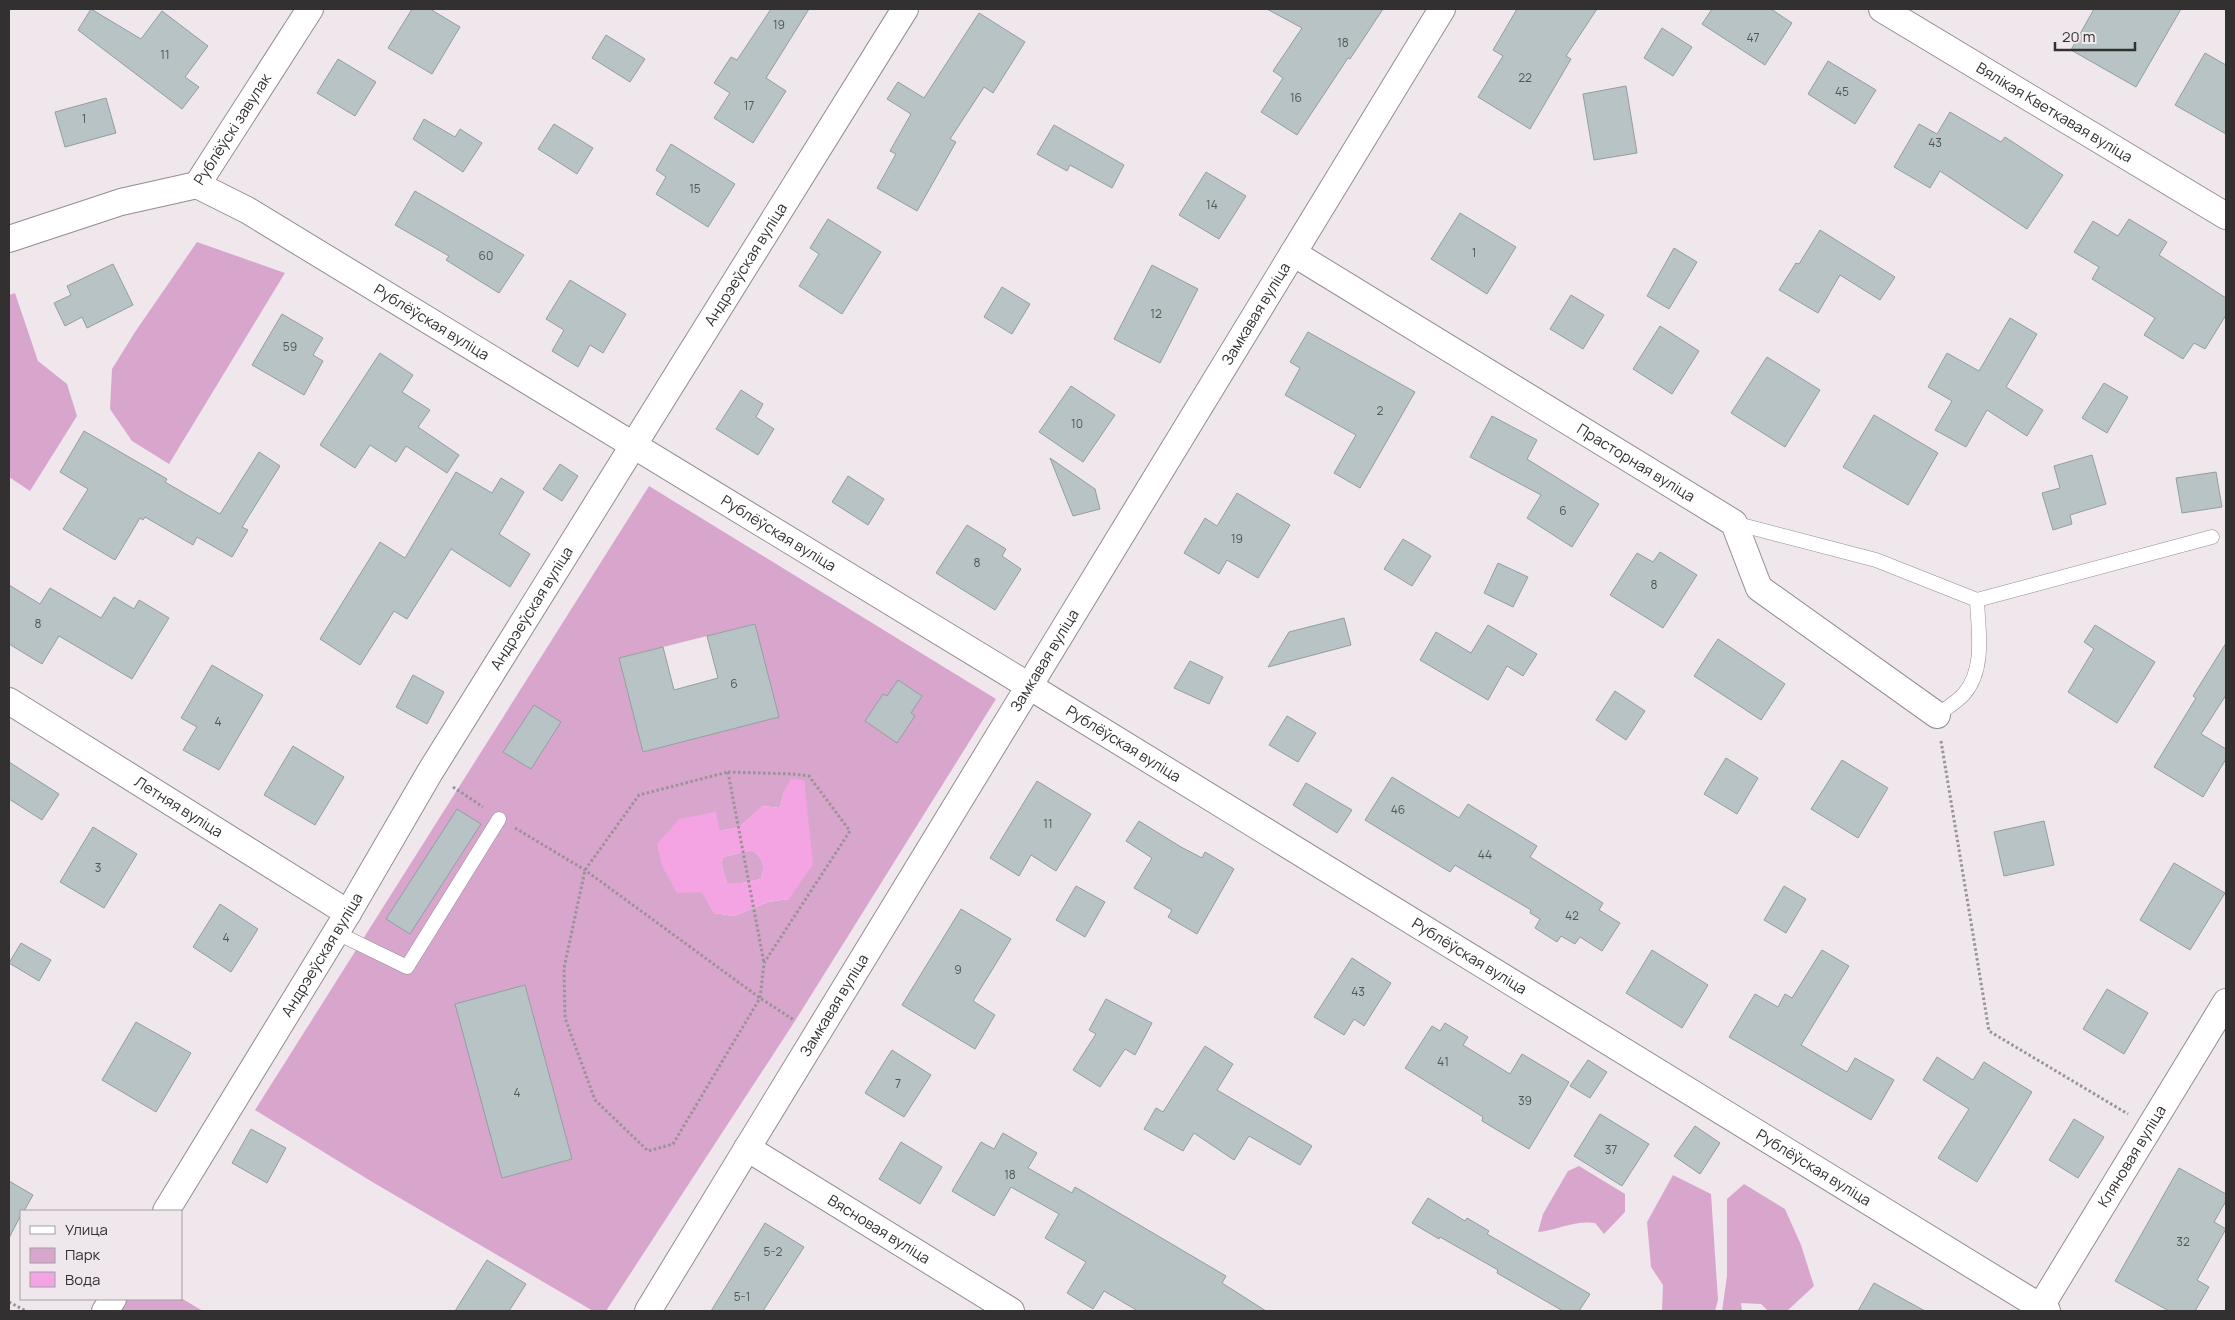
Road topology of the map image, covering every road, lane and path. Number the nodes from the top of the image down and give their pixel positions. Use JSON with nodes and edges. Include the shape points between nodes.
{"nodes":[{"id":1,"x":310,"y":9,"type":"edge"},
{"id":2,"x":905,"y":9,"type":"edge"},
{"id":3,"x":1442,"y":9,"type":"edge"},
{"id":4,"x":1882,"y":9,"type":"edge"},
{"id":5,"x":197,"y":185,"type":"junction"},
{"id":6,"x":2226,"y":216,"type":"edge"},
{"id":7,"x":9,"y":239,"type":"edge"},
{"id":8,"x":1293,"y":252,"type":"junction"},
{"id":9,"x":633,"y":446,"type":"junction"},
{"id":10,"x":1734,"y":523,"type":"junction"},
{"id":11,"x":2212,"y":537,"type":"dead end"},
{"id":12,"x":1977,"y":600,"type":"junction"},
{"id":13,"x":1029,"y":686,"type":"junction"},
{"id":14,"x":9,"y":701,"type":"edge"},
{"id":15,"x":1937,"y":715,"type":"junction"},
{"id":16,"x":430,"y":772,"type":"junction"},
{"id":17,"x":728,"y":772,"type":"junction"},
{"id":18,"x":500,"y":819,"type":"junction"},
{"id":19,"x":585,"y":870,"type":"junction"},
{"id":20,"x":342,"y":922,"type":"junction"},
{"id":21,"x":764,"y":962,"type":"junction"},
{"id":22,"x":760,"y":998,"type":"junction"},
{"id":23,"x":2226,"y":1002,"type":"edge"},
{"id":24,"x":816,"y":1034,"type":"junction"},
{"id":25,"x":2149,"y":1126,"type":"junction"},
{"id":26,"x":747,"y":1148,"type":"junction"},
{"id":27,"x":167,"y":1210,"type":"edge"},
{"id":28,"x":112,"y":1300,"type":"edge"},
{"id":29,"x":9,"y":1302,"type":"edge"},
{"id":30,"x":2041,"y":1310,"type":"edge"},
{"id":31,"x":26,"y":1311,"type":"edge"},
{"id":32,"x":105,"y":1311,"type":"edge"},
{"id":33,"x":648,"y":1311,"type":"edge"},
{"id":34,"x":1011,"y":1311,"type":"edge"}],
"edges":[{"from":1,"to":5,"type":"street","name":"Рублёўскі завулак"},
{"from":2,"to":9,"type":"street","name":"Андрэеўская вуліца"},
{"from":3,"to":8,"type":"street","name":"Замкавая вуліца"},
{"from":4,"to":6,"type":"street","name":"Вялікая Кветкавая вуліца"},
{"from":5,"to":7,"type":"street","name":"Рублёўскі завулак","via":[[121,202]]},
{"from":5,"to":9,"type":"street","name":"Рублёўская вуліца","via":[[247,210]]},
{"from":8,"to":10,"type":"street","name":"Прасторная вуліца"},
{"from":8,"to":13,"type":"street","name":"Замкавая вуліца"},
{"from":9,"to":13,"type":"street","name":"Рублёўская вуліца"},
{"from":9,"to":16,"type":"street","name":"Андрэеўская вуліца"},
{"from":10,"to":12,"type":"lane","via":[[1876,560]]},
{"from":10,"to":15,"type":"street","via":[[1759,588]]},
{"from":11,"to":12,"type":"lane"},
{"from":12,"to":15,"type":"lane","via":[[1979,654],[1973,680],[1964,694]]},
{"from":13,"to":24,"type":"street","name":"Замкавая вуліца"},
{"from":13,"to":30,"type":"street","name":"Рублёўская вуліца"},
{"from":14,"to":20,"type":"street","name":"Летняя вуліца"},
{"from":15,"to":25,"type":"path","via":[[1989,1031]]},
{"from":16,"to":18,"type":"path"},
{"from":16,"to":20,"type":"street","name":"Андрэеўская вуліца"},
{"from":17,"to":19,"type":"path","via":[[639,796]]},
{"from":17,"to":21,"type":"path"},
{"from":17,"to":21,"type":"path","via":[[809,776],[850,831]]},
{"from":18,"to":19,"type":"path"},
{"from":18,"to":20,"type":"lane","via":[[407,967]]},
{"from":19,"to":22,"type":"path"},
{"from":19,"to":22,"type":"path","via":[[564,968],[565,1018],[596,1100],[648,1151],[673,1144]]},
{"from":20,"to":27,"type":"street","name":"Андрэеўская вуліца"},
{"from":21,"to":22,"type":"path"},
{"from":22,"to":24,"type":"path"},
{"from":23,"to":25,"type":"street","name":"Кляновая вуліца"},
{"from":24,"to":26,"type":"street","name":"Замкавая вуліца"},
{"from":25,"to":30,"type":"street","name":"Кляновая вуліца"},
{"from":26,"to":33,"type":"street","name":"Замкавая вуліца"},
{"from":26,"to":34,"type":"street","name":"Вясновая вуліца"},
{"from":28,"to":32,"type":"street"},
{"from":29,"to":31,"type":"path"}]}
